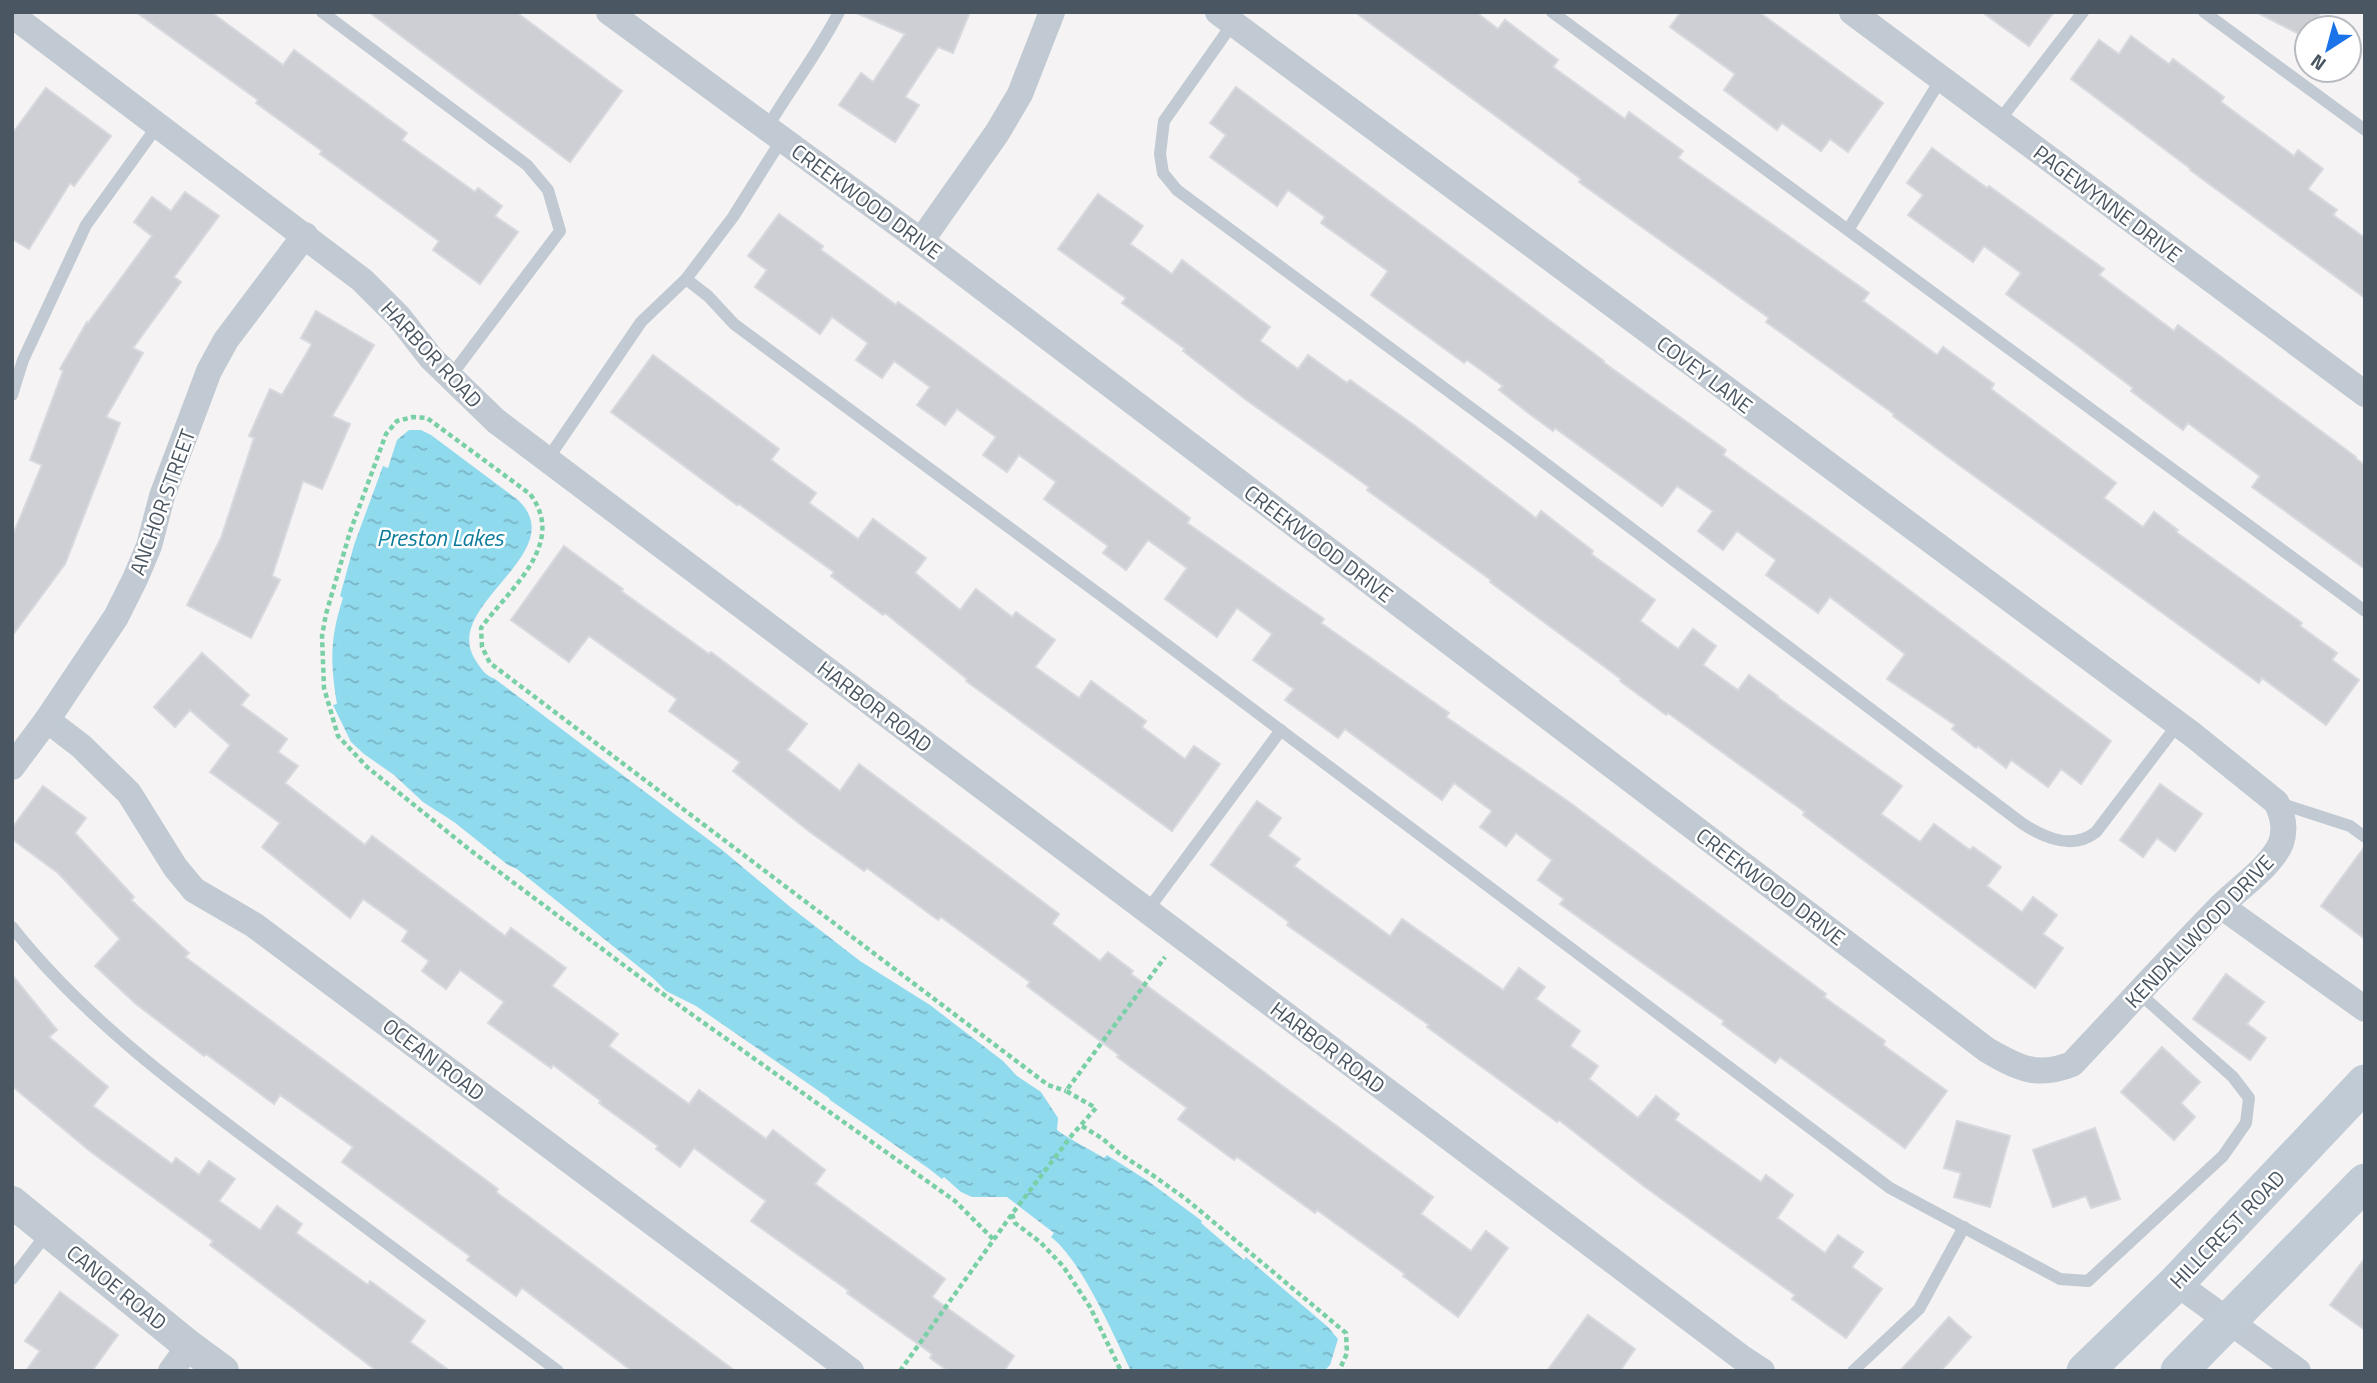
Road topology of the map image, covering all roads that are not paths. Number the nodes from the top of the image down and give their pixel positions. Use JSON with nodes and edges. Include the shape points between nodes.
{"nodes":[{"id":1,"x":322,"y":12,"type":"edge"},
{"id":2,"x":610,"y":12,"type":"edge"},
{"id":3,"x":839,"y":12,"type":"edge"},
{"id":4,"x":1052,"y":12,"type":"edge"},
{"id":5,"x":1552,"y":12,"type":"edge"},
{"id":6,"x":1852,"y":12,"type":"edge"},
{"id":7,"x":2083,"y":12,"type":"edge"},
{"id":8,"x":2204,"y":12,"type":"edge"},
{"id":9,"x":1225,"y":18,"type":"edge"},
{"id":10,"x":16,"y":25,"type":"edge"},
{"id":11,"x":1941,"y":79,"type":"junction"},
{"id":12,"x":1999,"y":121,"type":"junction"},
{"id":13,"x":158,"y":125,"type":"junction"},
{"id":14,"x":2365,"y":130,"type":"edge"},
{"id":15,"x":774,"y":134,"type":"junction"},
{"id":16,"x":1848,"y":230,"type":"junction"},
{"id":17,"x":305,"y":235,"type":"junction"},
{"id":18,"x":922,"y":241,"type":"junction"},
{"id":19,"x":686,"y":279,"type":"junction"},
{"id":20,"x":450,"y":377,"type":"junction"},
{"id":21,"x":2365,"y":394,"type":"edge"},
{"id":22,"x":12,"y":395,"type":"edge"},
{"id":23,"x":547,"y":460,"type":"junction"},
{"id":24,"x":2365,"y":611,"type":"edge"},
{"id":25,"x":47,"y":720,"type":"junction"},
{"id":26,"x":1281,"y":730,"type":"junction"},
{"id":27,"x":2186,"y":730,"type":"junction"},
{"id":28,"x":12,"y":766,"type":"edge"},
{"id":29,"x":2276,"y":802,"type":"junction"},
{"id":30,"x":2365,"y":837,"type":"edge"},
{"id":31,"x":2221,"y":906,"type":"junction"},
{"id":32,"x":1147,"y":911,"type":"junction"},
{"id":33,"x":12,"y":927,"type":"edge"},
{"id":34,"x":2139,"y":993,"type":"junction"},
{"id":35,"x":2365,"y":1009,"type":"edge"},
{"id":36,"x":2030,"y":1069,"type":"joint"},
{"id":37,"x":2365,"y":1083,"type":"edge"},
{"id":38,"x":2362,"y":1190,"type":"edge"},
{"id":39,"x":12,"y":1202,"type":"edge"},
{"id":40,"x":1964,"y":1227,"type":"junction"},
{"id":41,"x":49,"y":1232,"type":"junction"},
{"id":42,"x":12,"y":1279,"type":"edge"},
{"id":43,"x":2176,"y":1283,"type":"junction"},
{"id":44,"x":2229,"y":1321,"type":"junction"},
{"id":45,"x":180,"y":1358,"type":"edge"},
{"id":46,"x":1744,"y":1367,"type":"edge"},
{"id":47,"x":223,"y":1371,"type":"edge"},
{"id":48,"x":558,"y":1371,"type":"edge"},
{"id":49,"x":851,"y":1371,"type":"edge"},
{"id":50,"x":1853,"y":1371,"type":"edge"},
{"id":51,"x":2085,"y":1371,"type":"edge"},
{"id":52,"x":2179,"y":1371,"type":"edge"},
{"id":53,"x":2298,"y":1371,"type":"edge"}],
"edges":[{"from":1,"to":20,"type":"lane","via":[[527,165],[548,190],[560,231]]},
{"from":2,"to":15,"type":"street","name":"CREEKWOOD DRIVE"},
{"from":3,"to":15,"type":"lane","via":[[792,86]]},
{"from":4,"to":18,"type":"street","via":[[1020,94],[998,133]]},
{"from":5,"to":16,"type":"lane"},
{"from":6,"to":11,"type":"street","name":"PAGEWYNNE DRIVE"},
{"from":7,"to":12,"type":"lane"},
{"from":8,"to":14,"type":"lane"},
{"from":9,"to":27,"type":"street","name":"COVEY LANE"},
{"from":9,"to":27,"type":"lane","via":[[1164,121],[1163,173],[1177,190],[2023,824],[2054,839],[2085,840]]},
{"from":10,"to":13,"type":"street","name":"HARBOR ROAD"},
{"from":11,"to":12,"type":"street","name":"PAGEWYNNE DRIVE"},
{"from":11,"to":16,"type":"lane"},
{"from":12,"to":21,"type":"street","name":"PAGEWYNNE DRIVE"},
{"from":13,"to":17,"type":"street","name":"HARBOR ROAD"},
{"from":13,"to":22,"type":"lane","via":[[86,225],[23,360]]},
{"from":15,"to":18,"type":"street","name":"CREEKWOOD DRIVE"},
{"from":15,"to":19,"type":"lane","via":[[733,217]]},
{"from":16,"to":24,"type":"lane"},
{"from":17,"to":20,"type":"street","name":"HARBOR ROAD","via":[[362,280]]},
{"from":17,"to":25,"type":"street","name":"ANCHOR STREET","via":[[226,340],[209,371],[135,579],[116,617]]},
{"from":18,"to":36,"type":"street","name":"CREEKWOOD DRIVE","via":[[1987,1050],[2016,1067]]},
{"from":19,"to":23,"type":"lane","via":[[640,322]]},
{"from":19,"to":26,"type":"lane","via":[[734,324]]},
{"from":20,"to":23,"type":"street","name":"HARBOR ROAD","via":[[496,421]]},
{"from":23,"to":32,"type":"street","name":"HARBOR ROAD"},
{"from":25,"to":28,"type":"street","name":"ANCHOR STREET"},
{"from":25,"to":49,"type":"street","name":"OCEAN ROAD","via":[[129,793],[194,890],[254,925]]},
{"from":26,"to":32,"type":"lane"},
{"from":26,"to":40,"type":"lane","via":[[1890,1188]]},
{"from":27,"to":29,"type":"street"},
{"from":29,"to":30,"type":"lane","via":[[2350,826]]},
{"from":29,"to":31,"type":"street","name":"KENDALLWOOD DRIVE","via":[[2283,821],[2280,843],[2270,859]]},
{"from":31,"to":34,"type":"street","name":"KENDALLWOOD DRIVE"},
{"from":31,"to":35,"type":"street"},
{"from":32,"to":46,"type":"street","name":"HARBOR ROAD"},
{"from":33,"to":48,"type":"lane","via":[[103,1023],[188,1094]]},
{"from":34,"to":36,"type":"street","name":"KENDALLWOOD DRIVE","via":[[2073,1064],[2042,1072]]},
{"from":34,"to":40,"type":"lane","via":[[2233,1077],[2249,1098],[2246,1123],[2223,1156],[2088,1281],[2060,1279]]},
{"from":37,"to":43,"type":"main road","name":"HILLCREST ROAD"},
{"from":38,"to":44,"type":"main road"},
{"from":39,"to":41,"type":"street","name":"CANOE ROAD"},
{"from":40,"to":50,"type":"lane","via":[[1919,1309]]},
{"from":41,"to":42,"type":"lane"},
{"from":41,"to":45,"type":"street","name":"CANOE ROAD"},
{"from":43,"to":44,"type":"street"},
{"from":43,"to":51,"type":"main road","name":"HILLCREST ROAD"},
{"from":44,"to":52,"type":"main road"},
{"from":44,"to":53,"type":"street"},
{"from":45,"to":47,"type":"street","name":"CANOE ROAD"}]}
